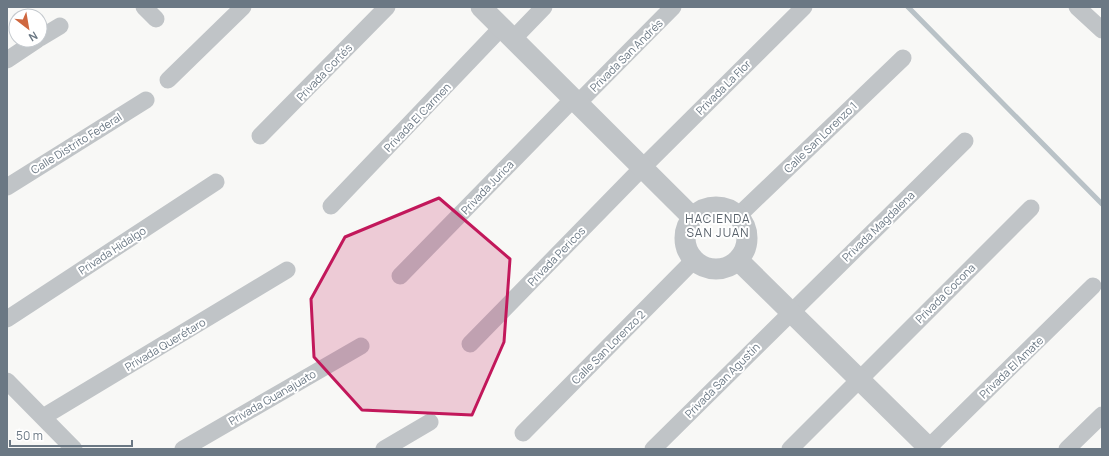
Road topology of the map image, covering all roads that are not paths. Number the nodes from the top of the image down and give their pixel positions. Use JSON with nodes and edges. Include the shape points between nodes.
{"nodes":[{"id":1,"x":144,"y":7,"type":"edge"},
{"id":2,"x":242,"y":7,"type":"edge"},
{"id":3,"x":387,"y":7,"type":"edge"},
{"id":4,"x":481,"y":7,"type":"edge"},
{"id":5,"x":544,"y":7,"type":"edge"},
{"id":6,"x":673,"y":7,"type":"edge"},
{"id":7,"x":804,"y":7,"type":"edge"},
{"id":8,"x":1078,"y":7,"type":"edge"},
{"id":9,"x":156,"y":19,"type":"dead end"},
{"id":10,"x":60,"y":26,"type":"dead end"},
{"id":11,"x":1102,"y":30,"type":"edge"},
{"id":12,"x":48,"y":33,"type":"edge"},
{"id":13,"x":508,"y":33,"type":"junction"},
{"id":14,"x":25,"y":48,"type":"edge"},
{"id":15,"x":903,"y":58,"type":"dead end"},
{"id":16,"x":7,"y":60,"type":"edge"},
{"id":17,"x":168,"y":80,"type":"dead end"},
{"id":18,"x":146,"y":100,"type":"dead end"},
{"id":19,"x":576,"y":101,"type":"junction"},
{"id":20,"x":260,"y":136,"type":"dead end"},
{"id":21,"x":965,"y":141,"type":"dead end"},
{"id":22,"x":642,"y":168,"type":"junction"},
{"id":23,"x":216,"y":182,"type":"dead end"},
{"id":24,"x":7,"y":187,"type":"edge"},
{"id":25,"x":331,"y":206,"type":"dead end"},
{"id":26,"x":1031,"y":208,"type":"dead end"},
{"id":27,"x":738,"y":216,"type":"junction"},
{"id":28,"x":692,"y":217,"type":"junction"},
{"id":29,"x":694,"y":260,"type":"junction"},
{"id":30,"x":738,"y":260,"type":"junction"},
{"id":31,"x":287,"y":270,"type":"dead end"},
{"id":32,"x":400,"y":276,"type":"dead end"},
{"id":33,"x":1093,"y":286,"type":"dead end"},
{"id":34,"x":791,"y":312,"type":"junction"},
{"id":35,"x":7,"y":319,"type":"edge"},
{"id":36,"x":470,"y":344,"type":"dead end"},
{"id":37,"x":361,"y":346,"type":"dead end"},
{"id":38,"x":859,"y":379,"type":"junction"},
{"id":39,"x":7,"y":381,"type":"edge"},
{"id":40,"x":1102,"y":415,"type":"edge"},
{"id":41,"x":42,"y":417,"type":"junction"},
{"id":42,"x":430,"y":422,"type":"dead end"},
{"id":43,"x":523,"y":433,"type":"dead end"},
{"id":44,"x":929,"y":448,"type":"edge"},
{"id":45,"x":74,"y":449,"type":"edge"},
{"id":46,"x":183,"y":449,"type":"edge"},
{"id":47,"x":384,"y":449,"type":"edge"},
{"id":48,"x":652,"y":449,"type":"edge"},
{"id":49,"x":790,"y":449,"type":"edge"},
{"id":50,"x":1067,"y":449,"type":"edge"}],
"edges":[{"from":1,"to":9,"type":"street"},
{"from":2,"to":17,"type":"street"},
{"from":3,"to":20,"type":"street","name":"Privada Cortés"},
{"from":4,"to":13,"type":"street"},
{"from":5,"to":13,"type":"street","name":"Privada El Carmen"},
{"from":6,"to":19,"type":"street","name":"Privada San Andrés"},
{"from":7,"to":22,"type":"street","name":"Privada La Flor"},
{"from":8,"to":11,"type":"street"},
{"from":10,"to":12,"type":"street"},
{"from":13,"to":19,"type":"street"},
{"from":13,"to":25,"type":"street","name":"Privada El Carmen"},
{"from":14,"to":16,"type":"street"},
{"from":15,"to":27,"type":"street","name":"Calle San Lorenzo 1"},
{"from":18,"to":24,"type":"street","name":"Calle Distrito Federal"},
{"from":19,"to":22,"type":"street"},
{"from":19,"to":32,"type":"street","name":"Privada Jurica"},
{"from":21,"to":34,"type":"street","name":"Privada Magdalena"},
{"from":22,"to":28,"type":"street"},
{"from":22,"to":36,"type":"street","name":"Privada Pericos"},
{"from":23,"to":35,"type":"street","name":"Privada Hidalgo"},
{"from":26,"to":38,"type":"street","name":"Privada Cocona"},
{"from":27,"to":28,"type":"street","via":[[720,207],[700,211]]},
{"from":27,"to":30,"type":"street","via":[[744,223],[747,233],[744,252]]},
{"from":28,"to":29,"type":"street","via":[[687,225],[685,244]]},
{"from":29,"to":30,"type":"street","via":[[711,269],[721,269]]},
{"from":29,"to":43,"type":"street","name":"Calle San Lorenzo 2"},
{"from":30,"to":34,"type":"street"},
{"from":31,"to":41,"type":"street","name":"Privada Querétaro"},
{"from":33,"to":44,"type":"street","name":"Privada El Amate"},
{"from":34,"to":38,"type":"street"},
{"from":34,"to":48,"type":"street","name":"Privada San Agustín"},
{"from":37,"to":46,"type":"street","name":"Privada Guanajuato"},
{"from":38,"to":44,"type":"street"},
{"from":38,"to":49,"type":"street","name":"Privada Cocona"},
{"from":39,"to":41,"type":"street"},
{"from":40,"to":50,"type":"street"},
{"from":41,"to":45,"type":"street"},
{"from":42,"to":47,"type":"street"}]}
